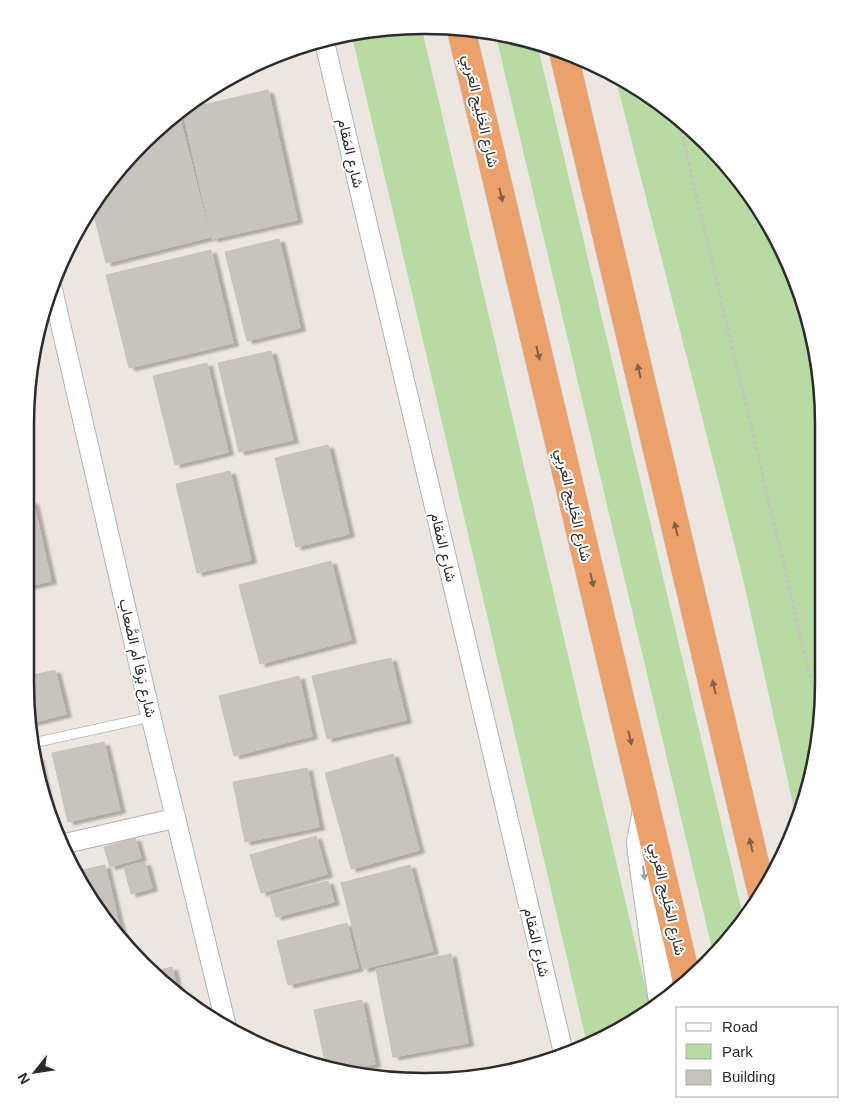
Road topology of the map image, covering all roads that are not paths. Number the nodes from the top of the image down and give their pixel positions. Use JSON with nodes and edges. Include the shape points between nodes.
{"nodes":[{"id":1,"x":463,"y":36,"type":"edge"},
{"id":2,"x":326,"y":46,"type":"edge"},
{"id":3,"x":565,"y":60,"type":"edge"},
{"id":4,"x":54,"y":298,"type":"edge"},
{"id":5,"x":151,"y":717,"type":"junction"},
{"id":6,"x":38,"y":742,"type":"edge"},
{"id":7,"x":647,"y":807,"type":"junction"},
{"id":8,"x":176,"y":818,"type":"junction"},
{"id":9,"x":68,"y":843,"type":"edge"},
{"id":10,"x":760,"y":883,"type":"edge"},
{"id":11,"x":685,"y":973,"type":"edge"},
{"id":12,"x":661,"y":994,"type":"edge"},
{"id":13,"x":224,"y":1018,"type":"edge"},
{"id":14,"x":562,"y":1048,"type":"edge"}],
"edges":[{"from":1,"to":7,"type":"highway","name":"شارع الخَلِيج العَربِي","one_way":true},
{"from":2,"to":14,"type":"street","name":"شارع المَقام"},
{"from":10,"to":3,"type":"highway","one_way":true},
{"from":4,"to":5,"type":"street","name":"شارع بَرقا أم الصَّعاب"},
{"from":5,"to":6,"type":"lane"},
{"from":5,"to":8,"type":"street","name":"شارع بَرقا أم الصَّعاب"},
{"from":7,"to":11,"type":"highway","name":"شارع الخَلِيج العَربِي"},
{"from":7,"to":12,"type":"main road","one_way":true,"via":[[640,842]]},
{"from":8,"to":9,"type":"street"},
{"from":8,"to":13,"type":"street","name":"شارع بَرقا أم الصَّعاب"}]}
